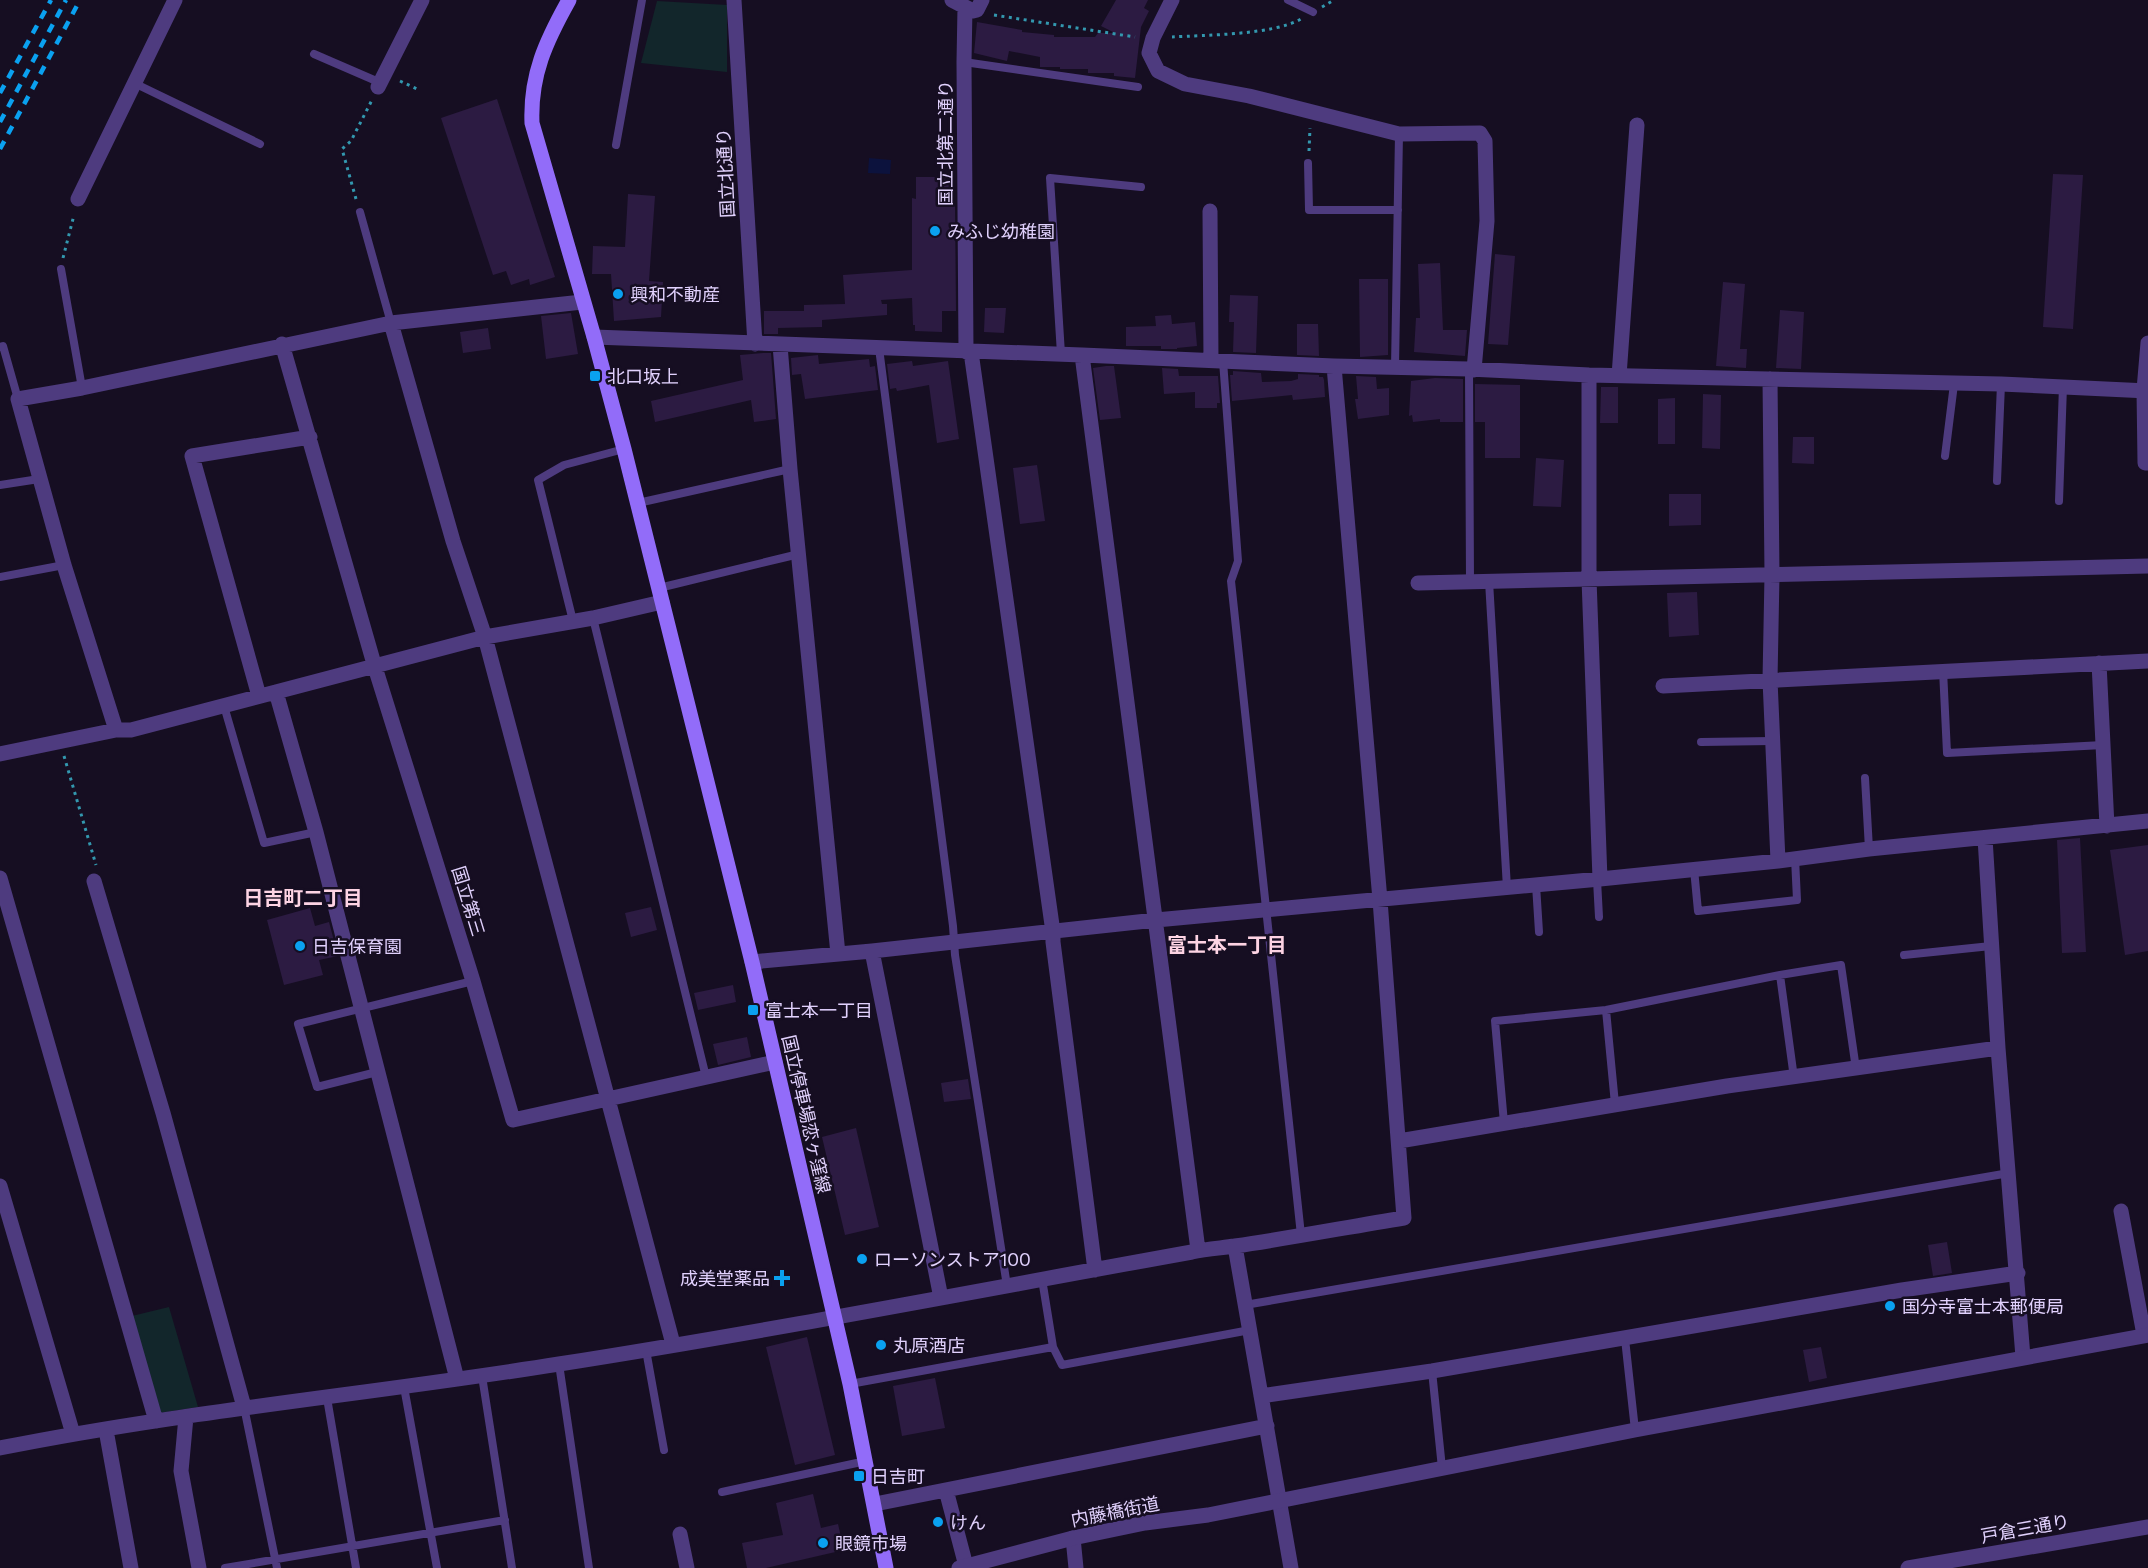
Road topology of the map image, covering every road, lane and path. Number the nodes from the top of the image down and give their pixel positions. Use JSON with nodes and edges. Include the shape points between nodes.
{"nodes":[{"id":1,"x":175,"y":0,"type":"edge"},
{"id":2,"x":422,"y":0,"type":"edge"},
{"id":3,"x":569,"y":0,"type":"edge"},
{"id":4,"x":642,"y":0,"type":"edge"},
{"id":5,"x":734,"y":0,"type":"edge"},
{"id":6,"x":982,"y":0,"type":"edge"},
{"id":7,"x":1172,"y":0,"type":"edge"},
{"id":8,"x":1288,"y":0,"type":"edge"},
{"id":9,"x":958,"y":4,"type":"edge"},
{"id":10,"x":1313,"y":12,"type":"dead end"},
{"id":11,"x":314,"y":54,"type":"dead end"},
{"id":12,"x":964,"y":62,"type":"junction"},
{"id":13,"x":134,"y":83,"type":"junction"},
{"id":14,"x":380,"y":85,"type":"junction"},
{"id":15,"x":1138,"y":87,"type":"dead end"},
{"id":16,"x":1311,"y":111,"type":"junction"},
{"id":17,"x":1637,"y":125,"type":"dead end"},
{"id":18,"x":1399,"y":134,"type":"junction"},
{"id":19,"x":260,"y":144,"type":"dead end"},
{"id":20,"x":616,"y":145,"type":"dead end"},
{"id":21,"x":1308,"y":163,"type":"joint"},
{"id":22,"x":1141,"y":187,"type":"dead end"},
{"id":23,"x":78,"y":199,"type":"joint"},
{"id":24,"x":1398,"y":210,"type":"junction"},
{"id":25,"x":1210,"y":211,"type":"dead end"},
{"id":26,"x":360,"y":212,"type":"joint"},
{"id":27,"x":61,"y":269,"type":"joint"},
{"id":28,"x":582,"y":302,"type":"junction"},
{"id":29,"x":391,"y":322,"type":"junction"},
{"id":30,"x":594,"y":337,"type":"junction"},
{"id":31,"x":2148,"y":343,"type":"edge"},
{"id":32,"x":282,"y":344,"type":"junction"},
{"id":33,"x":755,"y":344,"type":"junction"},
{"id":34,"x":780,"y":345,"type":"junction"},
{"id":35,"x":0,"y":346,"type":"edge"},
{"id":36,"x":879,"y":348,"type":"junction"},
{"id":37,"x":968,"y":352,"type":"junction"},
{"id":38,"x":1061,"y":354,"type":"junction"},
{"id":39,"x":1083,"y":355,"type":"junction"},
{"id":40,"x":1217,"y":361,"type":"junction"},
{"id":41,"x":1334,"y":366,"type":"junction"},
{"id":42,"x":1395,"y":367,"type":"junction"},
{"id":43,"x":1472,"y":369,"type":"junction"},
{"id":44,"x":1589,"y":375,"type":"junction"},
{"id":45,"x":1619,"y":376,"type":"junction"},
{"id":46,"x":1770,"y":379,"type":"junction"},
{"id":47,"x":1954,"y":384,"type":"junction"},
{"id":48,"x":2001,"y":384,"type":"junction"},
{"id":49,"x":2063,"y":386,"type":"junction"},
{"id":50,"x":82,"y":388,"type":"junction"},
{"id":51,"x":2146,"y":391,"type":"edge"},
{"id":52,"x":18,"y":399,"type":"junction"},
{"id":53,"x":310,"y":437,"type":"junction"},
{"id":54,"x":624,"y":449,"type":"junction"},
{"id":55,"x":1945,"y":456,"type":"dead end"},
{"id":56,"x":2148,"y":463,"type":"edge"},
{"id":57,"x":790,"y":469,"type":"junction"},
{"id":58,"x":39,"y":478,"type":"junction"},
{"id":59,"x":1997,"y":481,"type":"dead end"},
{"id":60,"x":0,"y":485,"type":"edge"},
{"id":61,"x":2060,"y":501,"type":"dead end"},
{"id":62,"x":638,"y":503,"type":"junction"},
{"id":63,"x":799,"y":554,"type":"junction"},
{"id":64,"x":64,"y":565,"type":"junction"},
{"id":65,"x":2148,"y":566,"type":"edge"},
{"id":66,"x":1772,"y":575,"type":"junction"},
{"id":67,"x":0,"y":577,"type":"edge"},
{"id":68,"x":1589,"y":579,"type":"junction"},
{"id":69,"x":1489,"y":581,"type":"junction"},
{"id":70,"x":1470,"y":582,"type":"junction"},
{"id":71,"x":1418,"y":583,"type":"dead end"},
{"id":72,"x":660,"y":595,"type":"junction"},
{"id":73,"x":593,"y":618,"type":"junction"},
{"id":74,"x":573,"y":621,"type":"junction"},
{"id":75,"x":485,"y":637,"type":"junction"},
{"id":76,"x":2148,"y":661,"type":"edge"},
{"id":77,"x":2099,"y":663,"type":"junction"},
{"id":78,"x":374,"y":664,"type":"junction"},
{"id":79,"x":1943,"y":670,"type":"junction"},
{"id":80,"x":1770,"y":680,"type":"junction"},
{"id":81,"x":1664,"y":686,"type":"dead end"},
{"id":82,"x":276,"y":692,"type":"junction"},
{"id":83,"x":260,"y":696,"type":"junction"},
{"id":84,"x":224,"y":706,"type":"junction"},
{"id":85,"x":116,"y":730,"type":"junction"},
{"id":86,"x":1772,"y":741,"type":"junction"},
{"id":87,"x":1701,"y":742,"type":"dead end"},
{"id":88,"x":60,"y":743,"type":"junction"},
{"id":89,"x":2103,"y":745,"type":"junction"},
{"id":90,"x":0,"y":754,"type":"edge"},
{"id":91,"x":1865,"y":778,"type":"dead end"},
{"id":92,"x":2148,"y":821,"type":"edge"},
{"id":93,"x":2107,"y":826,"type":"junction"},
{"id":94,"x":316,"y":832,"type":"junction"},
{"id":95,"x":1985,"y":838,"type":"junction"},
{"id":96,"x":1869,"y":849,"type":"junction"},
{"id":97,"x":1795,"y":858,"type":"junction"},
{"id":98,"x":1778,"y":861,"type":"junction"},
{"id":99,"x":1694,"y":870,"type":"junction"},
{"id":100,"x":0,"y":878,"type":"edge"},
{"id":101,"x":1598,"y":879,"type":"junction"},
{"id":102,"x":94,"y":881,"type":"joint"},
{"id":103,"x":1536,"y":885,"type":"junction"},
{"id":104,"x":1507,"y":888,"type":"junction"},
{"id":105,"x":1380,"y":900,"type":"junction"},
{"id":106,"x":1267,"y":911,"type":"junction"},
{"id":107,"x":1599,"y":917,"type":"dead end"},
{"id":108,"x":1156,"y":920,"type":"junction"},
{"id":109,"x":1053,"y":932,"type":"junction"},
{"id":110,"x":1539,"y":932,"type":"dead end"},
{"id":111,"x":955,"y":941,"type":"junction"},
{"id":112,"x":1991,"y":946,"type":"junction"},
{"id":113,"x":872,"y":951,"type":"junction"},
{"id":114,"x":838,"y":954,"type":"junction"},
{"id":115,"x":1904,"y":955,"type":"dead end"},
{"id":116,"x":752,"y":962,"type":"junction"},
{"id":117,"x":1780,"y":975,"type":"junction"},
{"id":118,"x":473,"y":981,"type":"junction"},
{"id":119,"x":360,"y":1008,"type":"junction"},
{"id":120,"x":1606,"y":1010,"type":"junction"},
{"id":121,"x":1998,"y":1048,"type":"junction"},
{"id":122,"x":775,"y":1062,"type":"junction"},
{"id":123,"x":1856,"y":1069,"type":"junction"},
{"id":124,"x":377,"y":1072,"type":"junction"},
{"id":125,"x":706,"y":1077,"type":"junction"},
{"id":126,"x":1794,"y":1078,"type":"junction"},
{"id":127,"x":609,"y":1099,"type":"junction"},
{"id":128,"x":1615,"y":1104,"type":"junction"},
{"id":129,"x":1504,"y":1123,"type":"junction"},
{"id":130,"x":1399,"y":1141,"type":"junction"},
{"id":131,"x":2010,"y":1173,"type":"junction"},
{"id":132,"x":0,"y":1186,"type":"edge"},
{"id":133,"x":2121,"y":1211,"type":"dead end"},
{"id":134,"x":1301,"y":1235,"type":"junction"},
{"id":135,"x":1235,"y":1246,"type":"junction"},
{"id":136,"x":1198,"y":1250,"type":"junction"},
{"id":137,"x":1095,"y":1270,"type":"junction"},
{"id":138,"x":2018,"y":1273,"type":"junction"},
{"id":139,"x":1042,"y":1280,"type":"junction"},
{"id":140,"x":1007,"y":1286,"type":"junction"},
{"id":141,"x":941,"y":1298,"type":"junction"},
{"id":142,"x":1245,"y":1305,"type":"junction"},
{"id":143,"x":835,"y":1318,"type":"junction"},
{"id":144,"x":1250,"y":1330,"type":"junction"},
{"id":145,"x":2146,"y":1335,"type":"edge"},
{"id":146,"x":1625,"y":1339,"type":"junction"},
{"id":147,"x":673,"y":1344,"type":"junction"},
{"id":148,"x":1053,"y":1347,"type":"junction"},
{"id":149,"x":646,"y":1350,"type":"junction"},
{"id":150,"x":2023,"y":1357,"type":"junction"},
{"id":151,"x":559,"y":1364,"type":"junction"},
{"id":152,"x":1432,"y":1371,"type":"junction"},
{"id":153,"x":482,"y":1376,"type":"junction"},
{"id":154,"x":457,"y":1379,"type":"junction"},
{"id":155,"x":850,"y":1384,"type":"junction"},
{"id":156,"x":404,"y":1385,"type":"junction"},
{"id":157,"x":1262,"y":1396,"type":"junction"},
{"id":158,"x":327,"y":1398,"type":"junction"},
{"id":159,"x":244,"y":1407,"type":"junction"},
{"id":160,"x":186,"y":1417,"type":"junction"},
{"id":161,"x":156,"y":1422,"type":"junction"},
{"id":162,"x":1267,"y":1426,"type":"junction"},
{"id":163,"x":106,"y":1430,"type":"junction"},
{"id":164,"x":1635,"y":1430,"type":"junction"},
{"id":165,"x":74,"y":1434,"type":"junction"},
{"id":166,"x":0,"y":1448,"type":"edge"},
{"id":167,"x":664,"y":1450,"type":"dead end"},
{"id":168,"x":866,"y":1461,"type":"junction"},
{"id":169,"x":1442,"y":1468,"type":"junction"},
{"id":170,"x":946,"y":1490,"type":"junction"},
{"id":171,"x":722,"y":1492,"type":"dead end"},
{"id":172,"x":1280,"y":1499,"type":"junction"},
{"id":173,"x":875,"y":1504,"type":"junction"},
{"id":174,"x":505,"y":1520,"type":"junction"},
{"id":175,"x":2148,"y":1527,"type":"edge"},
{"id":176,"x":431,"y":1532,"type":"junction"},
{"id":177,"x":680,"y":1534,"type":"dead end"},
{"id":178,"x":1073,"y":1538,"type":"junction"},
{"id":179,"x":352,"y":1545,"type":"junction"},
{"id":180,"x":277,"y":1564,"type":"edge"},
{"id":181,"x":963,"y":1567,"type":"edge"},
{"id":182,"x":131,"y":1568,"type":"edge"},
{"id":183,"x":199,"y":1568,"type":"edge"},
{"id":184,"x":225,"y":1568,"type":"edge"},
{"id":185,"x":356,"y":1568,"type":"edge"},
{"id":186,"x":437,"y":1568,"type":"edge"},
{"id":187,"x":512,"y":1568,"type":"edge"},
{"id":188,"x":589,"y":1568,"type":"edge"},
{"id":189,"x":687,"y":1568,"type":"edge"},
{"id":190,"x":885,"y":1568,"type":"edge"},
{"id":191,"x":1076,"y":1568,"type":"edge"},
{"id":192,"x":1291,"y":1568,"type":"edge"},
{"id":193,"x":1908,"y":1568,"type":"edge"}],
"edges":[{"from":1,"to":13,"type":"street"},
{"from":2,"to":14,"type":"street"},
{"from":3,"to":28,"type":"main road","name":"国立停車場恋ヶ窪線","via":[[543,51],[531,102],[532,123]]},
{"from":4,"to":20,"type":"lane"},
{"from":5,"to":33,"type":"street","name":"国立北通り"},
{"from":6,"to":9,"type":"street","via":[[973,11]]},
{"from":7,"to":16,"type":"street","via":[[1149,53],[1158,70],[1185,84]]},
{"from":8,"to":10,"type":"lane"},
{"from":9,"to":12,"type":"street","name":"国立北第二通り"},
{"from":11,"to":14,"type":"lane"},
{"from":12,"to":15,"type":"lane"},
{"from":12,"to":37,"type":"street","name":"国立北第二通り"},
{"from":13,"to":19,"type":"lane"},
{"from":13,"to":23,"type":"street"},
{"from":14,"to":26,"type":"path","via":[[351,141],[342,149]]},
{"from":16,"to":18,"type":"street"},
{"from":16,"to":21,"type":"path"},
{"from":17,"to":45,"type":"street"},
{"from":18,"to":24,"type":"lane"},
{"from":18,"to":43,"type":"street","via":[[1480,133],[1485,141],[1487,221]]},
{"from":21,"to":24,"type":"lane","via":[[1308,210]]},
{"from":22,"to":38,"type":"lane","via":[[1050,178]]},
{"from":23,"to":27,"type":"path"},
{"from":24,"to":42,"type":"lane"},
{"from":25,"to":40,"type":"street"},
{"from":26,"to":29,"type":"lane"},
{"from":27,"to":50,"type":"lane"},
{"from":28,"to":29,"type":"street"},
{"from":28,"to":30,"type":"main road","name":"国立停車場恋ヶ窪線"},
{"from":29,"to":32,"type":"street"},
{"from":29,"to":75,"type":"street","via":[[453,541]]},
{"from":30,"to":33,"type":"street"},
{"from":30,"to":54,"type":"main road","name":"国立停車場恋ヶ窪線"},
{"from":31,"to":51,"type":"street"},
{"from":32,"to":50,"type":"street"},
{"from":32,"to":53,"type":"street","name":"国立第三"},
{"from":33,"to":34,"type":"street"},
{"from":34,"to":36,"type":"street"},
{"from":34,"to":57,"type":"street"},
{"from":35,"to":52,"type":"lane"},
{"from":36,"to":37,"type":"street"},
{"from":36,"to":111,"type":"lane"},
{"from":37,"to":38,"type":"street"},
{"from":37,"to":109,"type":"street","name":"国立北第二通り"},
{"from":38,"to":39,"type":"street"},
{"from":39,"to":40,"type":"street"},
{"from":39,"to":108,"type":"street"},
{"from":40,"to":41,"type":"street"},
{"from":40,"to":106,"type":"lane","via":[[1238,561],[1232,581]]},
{"from":41,"to":42,"type":"street"},
{"from":41,"to":105,"type":"street"},
{"from":42,"to":43,"type":"street"},
{"from":43,"to":44,"type":"street"},
{"from":43,"to":70,"type":"lane"},
{"from":44,"to":45,"type":"street"},
{"from":44,"to":68,"type":"street"},
{"from":45,"to":46,"type":"street"},
{"from":46,"to":47,"type":"street"},
{"from":46,"to":66,"type":"street"},
{"from":47,"to":48,"type":"street"},
{"from":47,"to":55,"type":"lane"},
{"from":48,"to":49,"type":"street"},
{"from":48,"to":59,"type":"lane"},
{"from":49,"to":51,"type":"street"},
{"from":49,"to":61,"type":"lane"},
{"from":50,"to":52,"type":"street"},
{"from":51,"to":56,"type":"street"},
{"from":52,"to":58,"type":"street"},
{"from":53,"to":78,"type":"street","name":"国立第三"},
{"from":53,"to":83,"type":"street","via":[[192,456]]},
{"from":54,"to":62,"type":"main road","name":"国立停車場恋ヶ窪線"},
{"from":54,"to":74,"type":"lane","via":[[564,465],[538,480]]},
{"from":57,"to":62,"type":"lane"},
{"from":57,"to":63,"type":"street"},
{"from":58,"to":60,"type":"lane"},
{"from":58,"to":64,"type":"street"},
{"from":62,"to":72,"type":"main road","name":"国立停車場恋ヶ窪線"},
{"from":63,"to":72,"type":"lane"},
{"from":63,"to":114,"type":"street"},
{"from":64,"to":67,"type":"lane"},
{"from":64,"to":85,"type":"street"},
{"from":65,"to":66,"type":"street"},
{"from":66,"to":68,"type":"street"},
{"from":66,"to":80,"type":"street"},
{"from":68,"to":69,"type":"street"},
{"from":68,"to":101,"type":"street"},
{"from":69,"to":70,"type":"street"},
{"from":69,"to":104,"type":"lane"},
{"from":70,"to":71,"type":"street"},
{"from":72,"to":73,"type":"street"},
{"from":72,"to":116,"type":"main road","name":"国立停車場恋ヶ窪線"},
{"from":73,"to":74,"type":"street"},
{"from":73,"to":125,"type":"lane"},
{"from":74,"to":75,"type":"street"},
{"from":75,"to":78,"type":"street"},
{"from":75,"to":127,"type":"street"},
{"from":76,"to":77,"type":"street"},
{"from":77,"to":79,"type":"street"},
{"from":77,"to":89,"type":"street"},
{"from":78,"to":82,"type":"street"},
{"from":78,"to":118,"type":"street","name":"国立第三"},
{"from":79,"to":80,"type":"street"},
{"from":79,"to":89,"type":"lane","via":[[1947,753]]},
{"from":80,"to":81,"type":"street"},
{"from":80,"to":86,"type":"street"},
{"from":82,"to":83,"type":"street"},
{"from":82,"to":94,"type":"street"},
{"from":83,"to":84,"type":"street"},
{"from":84,"to":85,"type":"street","via":[[131,730]]},
{"from":84,"to":94,"type":"lane","via":[[264,843]]},
{"from":85,"to":88,"type":"street"},
{"from":86,"to":87,"type":"lane"},
{"from":86,"to":98,"type":"street"},
{"from":88,"to":90,"type":"street"},
{"from":88,"to":102,"type":"path","via":[[99,876]]},
{"from":89,"to":93,"type":"street"},
{"from":91,"to":96,"type":"lane"},
{"from":92,"to":93,"type":"street"},
{"from":93,"to":95,"type":"street"},
{"from":94,"to":119,"type":"street"},
{"from":95,"to":96,"type":"street"},
{"from":95,"to":112,"type":"street"},
{"from":96,"to":97,"type":"street"},
{"from":97,"to":98,"type":"street"},
{"from":97,"to":99,"type":"lane","via":[[1797,900],[1698,911]]},
{"from":98,"to":99,"type":"street"},
{"from":99,"to":101,"type":"street"},
{"from":100,"to":161,"type":"street"},
{"from":101,"to":103,"type":"street"},
{"from":101,"to":107,"type":"lane"},
{"from":102,"to":159,"type":"street"},
{"from":103,"to":104,"type":"street"},
{"from":103,"to":110,"type":"lane"},
{"from":104,"to":105,"type":"street"},
{"from":105,"to":106,"type":"street"},
{"from":105,"to":130,"type":"street"},
{"from":106,"to":108,"type":"street"},
{"from":106,"to":134,"type":"lane"},
{"from":108,"to":109,"type":"street"},
{"from":108,"to":136,"type":"street"},
{"from":109,"to":111,"type":"street"},
{"from":109,"to":137,"type":"street","name":"国立北第二通り"},
{"from":111,"to":113,"type":"street"},
{"from":111,"to":140,"type":"lane"},
{"from":112,"to":115,"type":"lane"},
{"from":112,"to":121,"type":"street"},
{"from":113,"to":114,"type":"street"},
{"from":113,"to":141,"type":"street"},
{"from":114,"to":116,"type":"street"},
{"from":116,"to":122,"type":"main road","name":"国立停車場恋ヶ窪線"},
{"from":117,"to":120,"type":"lane"},
{"from":117,"to":123,"type":"lane","via":[[1841,966]]},
{"from":117,"to":126,"type":"lane"},
{"from":118,"to":119,"type":"lane"},
{"from":118,"to":127,"type":"street","name":"国立第三","via":[[513,1120]]},
{"from":119,"to":124,"type":"street"},
{"from":119,"to":124,"type":"lane","via":[[298,1024],[316,1087]]},
{"from":120,"to":128,"type":"lane"},
{"from":120,"to":129,"type":"lane","via":[[1495,1021]]},
{"from":121,"to":123,"type":"street"},
{"from":121,"to":131,"type":"street"},
{"from":122,"to":125,"type":"street","name":"国立第三"},
{"from":122,"to":143,"type":"main road","name":"国立停車場恋ヶ窪線"},
{"from":123,"to":126,"type":"street"},
{"from":124,"to":154,"type":"street"},
{"from":125,"to":127,"type":"street","name":"国立第三"},
{"from":126,"to":128,"type":"street"},
{"from":127,"to":147,"type":"street"},
{"from":128,"to":129,"type":"street"},
{"from":129,"to":130,"type":"street"},
{"from":130,"to":134,"type":"street","via":[[1404,1218]]},
{"from":131,"to":138,"type":"street"},
{"from":131,"to":142,"type":"lane"},
{"from":132,"to":165,"type":"street"},
{"from":133,"to":145,"type":"street"},
{"from":134,"to":135,"type":"street"},
{"from":135,"to":136,"type":"street"},
{"from":135,"to":142,"type":"street"},
{"from":136,"to":137,"type":"street"},
{"from":137,"to":139,"type":"street"},
{"from":138,"to":146,"type":"street"},
{"from":138,"to":150,"type":"street"},
{"from":139,"to":140,"type":"street"},
{"from":139,"to":148,"type":"lane"},
{"from":140,"to":141,"type":"street"},
{"from":141,"to":143,"type":"street"},
{"from":142,"to":144,"type":"street"},
{"from":143,"to":147,"type":"street"},
{"from":143,"to":155,"type":"main road","name":"国立停車場恋ヶ窪線"},
{"from":144,"to":148,"type":"lane","via":[[1062,1365]]},
{"from":144,"to":157,"type":"street"},
{"from":145,"to":150,"type":"street","name":"内藤橋街道"},
{"from":146,"to":152,"type":"street"},
{"from":146,"to":164,"type":"lane"},
{"from":147,"to":149,"type":"street"},
{"from":148,"to":155,"type":"lane"},
{"from":149,"to":151,"type":"street"},
{"from":149,"to":167,"type":"lane"},
{"from":150,"to":164,"type":"street","name":"内藤橋街道"},
{"from":151,"to":153,"type":"street"},
{"from":151,"to":188,"type":"lane"},
{"from":152,"to":157,"type":"street"},
{"from":152,"to":169,"type":"lane"},
{"from":153,"to":154,"type":"street"},
{"from":153,"to":174,"type":"lane"},
{"from":154,"to":156,"type":"street"},
{"from":155,"to":168,"type":"main road","name":"国立停車場恋ヶ窪線"},
{"from":156,"to":158,"type":"street"},
{"from":156,"to":176,"type":"lane"},
{"from":157,"to":162,"type":"street"},
{"from":158,"to":159,"type":"street"},
{"from":158,"to":179,"type":"lane"},
{"from":159,"to":160,"type":"street"},
{"from":159,"to":180,"type":"lane"},
{"from":160,"to":161,"type":"street"},
{"from":160,"to":183,"type":"street","via":[[182,1471]]},
{"from":161,"to":163,"type":"street"},
{"from":162,"to":170,"type":"street"},
{"from":162,"to":172,"type":"street"},
{"from":163,"to":165,"type":"street"},
{"from":163,"to":182,"type":"street"},
{"from":164,"to":169,"type":"street","name":"内藤橋街道"},
{"from":165,"to":166,"type":"street"},
{"from":168,"to":171,"type":"lane"},
{"from":168,"to":173,"type":"main road","name":"国立停車場恋ヶ窪線"},
{"from":169,"to":172,"type":"street","name":"内藤橋街道"},
{"from":170,"to":173,"type":"street"},
{"from":170,"to":181,"type":"street"},
{"from":172,"to":178,"type":"street","name":"内藤橋街道"},
{"from":172,"to":192,"type":"street"},
{"from":173,"to":190,"type":"main road","name":"国立停車場恋ヶ窪線"},
{"from":174,"to":176,"type":"lane"},
{"from":174,"to":187,"type":"lane"},
{"from":175,"to":193,"type":"street","name":"戸倉三通り"},
{"from":176,"to":179,"type":"lane"},
{"from":176,"to":186,"type":"lane"},
{"from":177,"to":189,"type":"street"},
{"from":178,"to":181,"type":"street","name":"内藤橋街道"},
{"from":178,"to":191,"type":"street"},
{"from":179,"to":180,"type":"lane"},
{"from":179,"to":185,"type":"lane"},
{"from":180,"to":184,"type":"lane"}]}
